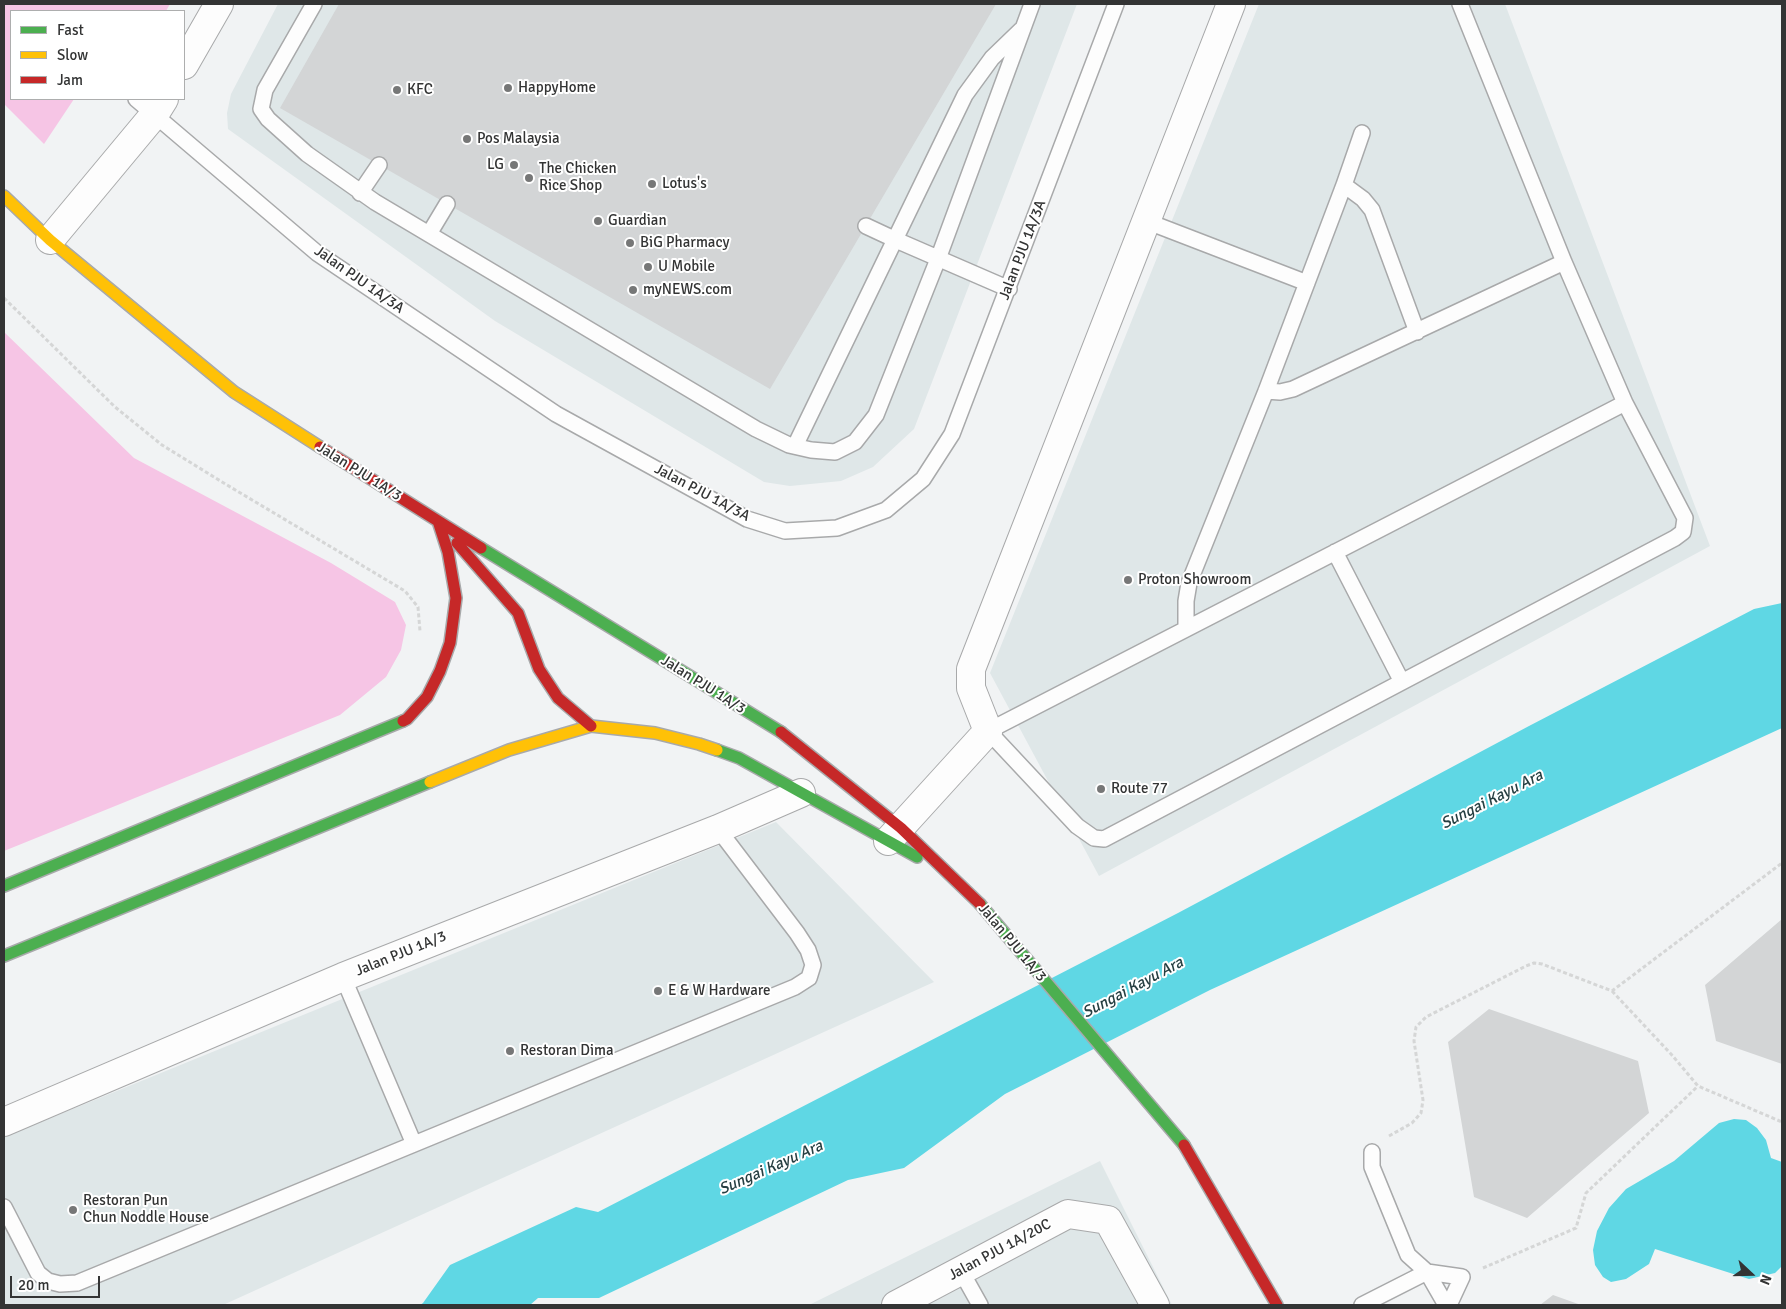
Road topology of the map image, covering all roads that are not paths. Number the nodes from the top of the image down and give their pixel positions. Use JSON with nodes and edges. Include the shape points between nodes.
{"nodes":[{"id":1,"x":219,"y":4,"type":"edge"},
{"id":2,"x":314,"y":4,"type":"edge"},
{"id":3,"x":1032,"y":4,"type":"edge"},
{"id":4,"x":1116,"y":4,"type":"edge"},
{"id":5,"x":1231,"y":4,"type":"edge"},
{"id":6,"x":1460,"y":4,"type":"edge"},
{"id":7,"x":1023,"y":28,"type":"junction"},
{"id":8,"x":185,"y":63,"type":"edge"},
{"id":9,"x":151,"y":104,"type":"edge"},
{"id":10,"x":1362,"y":133,"type":"dead end"},
{"id":11,"x":379,"y":164,"type":"dead end"},
{"id":12,"x":1344,"y":185,"type":"junction"},
{"id":13,"x":360,"y":192,"type":"junction"},
{"id":14,"x":4,"y":196,"type":"edge"},
{"id":15,"x":447,"y":204,"type":"dead end"},
{"id":16,"x":1146,"y":221,"type":"junction"},
{"id":17,"x":866,"y":226,"type":"dead end"},
{"id":18,"x":428,"y":234,"type":"junction"},
{"id":19,"x":50,"y":240,"type":"junction"},
{"id":20,"x":896,"y":240,"type":"junction"},
{"id":21,"x":938,"y":258,"type":"junction"},
{"id":22,"x":1564,"y":262,"type":"junction"},
{"id":23,"x":1307,"y":283,"type":"junction"},
{"id":24,"x":1009,"y":289,"type":"junction"},
{"id":25,"x":1417,"y":332,"type":"junction"},
{"id":26,"x":1266,"y":391,"type":"junction"},
{"id":27,"x":1625,"y":403,"type":"junction"},
{"id":28,"x":794,"y":446,"type":"junction"},
{"id":29,"x":438,"y":521,"type":"junction"},
{"id":30,"x":1335,"y":552,"type":"junction"},
{"id":31,"x":1186,"y":629,"type":"junction"},
{"id":32,"x":1402,"y":682,"type":"junction"},
{"id":33,"x":591,"y":726,"type":"junction"},
{"id":34,"x":988,"y":731,"type":"junction"},
{"id":35,"x":801,"y":793,"type":"junction"},
{"id":36,"x":718,"y":829,"type":"junction"},
{"id":37,"x":895,"y":834,"type":"junction"},
{"id":38,"x":950,"y":875,"type":"junction"},
{"id":39,"x":4,"y":886,"type":"edge"},
{"id":40,"x":4,"y":956,"type":"edge"},
{"id":41,"x":343,"y":977,"type":"junction"},
{"id":42,"x":4,"y":1122,"type":"edge"},
{"id":43,"x":414,"y":1144,"type":"junction"},
{"id":44,"x":1372,"y":1152,"type":"road end"},
{"id":45,"x":4,"y":1207,"type":"edge"},
{"id":46,"x":961,"y":1271,"type":"junction"},
{"id":47,"x":1427,"y":1272,"type":"junction"},
{"id":48,"x":896,"y":1305,"type":"edge"},
{"id":49,"x":980,"y":1305,"type":"edge"},
{"id":50,"x":1155,"y":1305,"type":"edge"},
{"id":51,"x":1277,"y":1305,"type":"edge"},
{"id":52,"x":1362,"y":1305,"type":"edge"},
{"id":53,"x":1447,"y":1305,"type":"edge"}],
"edges":[{"from":1,"to":8,"type":"street"},
{"from":2,"to":13,"type":"lane","via":[[265,90],[261,108],[268,119],[307,154]]},
{"from":3,"to":7,"type":"lane"},
{"from":4,"to":24,"type":"lane","name":"Jalan PJU 1A/3A"},
{"from":5,"to":16,"type":"street"},
{"from":6,"to":22,"type":"lane"},
{"from":7,"to":20,"type":"lane","via":[[992,58],[965,95]]},
{"from":7,"to":21,"type":"lane"},
{"from":9,"to":19,"type":"street","name":"Jalan PJU 1A/3A"},
{"from":9,"to":24,"type":"lane","name":"Jalan PJU 1A/3A","via":[[317,253],[556,414],[747,519],[785,531],[837,528],[886,510],[923,480],[952,434]]},
{"from":10,"to":12,"type":"lane"},
{"from":11,"to":13,"type":"lane"},
{"from":12,"to":23,"type":"lane"},
{"from":12,"to":25,"type":"lane","via":[[1372,210]]},
{"from":13,"to":18,"type":"lane"},
{"from":14,"to":19,"type":"street","name":"Jalan PJU 1A/3"},
{"from":15,"to":18,"type":"lane"},
{"from":16,"to":23,"type":"lane"},
{"from":16,"to":34,"type":"street","via":[[971,669],[971,688]]},
{"from":17,"to":20,"type":"lane"},
{"from":18,"to":28,"type":"lane","via":[[756,429]]},
{"from":19,"to":29,"type":"street","name":"Jalan PJU 1A/3","via":[[234,392]]},
{"from":20,"to":21,"type":"lane"},
{"from":20,"to":28,"type":"lane"},
{"from":21,"to":24,"type":"lane"},
{"from":21,"to":28,"type":"lane","via":[[876,415],[855,442],[835,452]]},
{"from":22,"to":25,"type":"lane"},
{"from":22,"to":27,"type":"lane"},
{"from":23,"to":26,"type":"lane"},
{"from":25,"to":26,"type":"lane","via":[[1293,389]]},
{"from":26,"to":31,"type":"lane","via":[[1189,583]]},
{"from":27,"to":30,"type":"lane"},
{"from":27,"to":32,"type":"lane","via":[[1685,518],[1683,532]]},
{"from":29,"to":33,"type":"street","via":[[518,613],[539,669],[558,698]]},
{"from":29,"to":37,"type":"street","name":"Jalan PJU 1A/3","via":[[787,736]]},
{"from":29,"to":39,"type":"street","via":[[448,552],[456,598],[450,643],[427,696],[407,719]]},
{"from":30,"to":31,"type":"lane"},
{"from":30,"to":32,"type":"lane"},
{"from":31,"to":34,"type":"lane"},
{"from":32,"to":34,"type":"lane","via":[[1104,839],[1094,838],[1077,826]]},
{"from":33,"to":35,"type":"street","via":[[655,733],[699,744],[738,758]]},
{"from":33,"to":40,"type":"street","via":[[508,750]]},
{"from":34,"to":37,"type":"street"},
{"from":35,"to":36,"type":"street","name":"Jalan PJU 1A/3"},
{"from":35,"to":37,"type":"street"},
{"from":36,"to":41,"type":"street","name":"Jalan PJU 1A/3"},
{"from":36,"to":43,"type":"lane","via":[[798,933],[813,964],[809,978],[795,987]]},
{"from":37,"to":38,"type":"street","name":"Jalan PJU 1A/3"},
{"from":37,"to":38,"type":"street"},
{"from":38,"to":51,"type":"street","name":"Jalan PJU 1A/3","via":[[979,904],[1184,1146]]},
{"from":41,"to":42,"type":"street","name":"Jalan PJU 1A/3"},
{"from":41,"to":43,"type":"lane"},
{"from":43,"to":45,"type":"lane","via":[[77,1283],[48,1281],[38,1272]]},
{"from":44,"to":47,"type":"lane","via":[[1372,1167],[1408,1255]]},
{"from":46,"to":48,"type":"street","name":"Jalan PJU 1A/20C"},
{"from":46,"to":49,"type":"lane"},
{"from":46,"to":50,"type":"street","name":"Jalan PJU 1A/20C","via":[[1068,1214],[1108,1220]]},
{"from":47,"to":52,"type":"lane"},
{"from":47,"to":53,"type":"lane"},
{"from":47,"to":53,"type":"lane","via":[[1462,1277]]}]}
